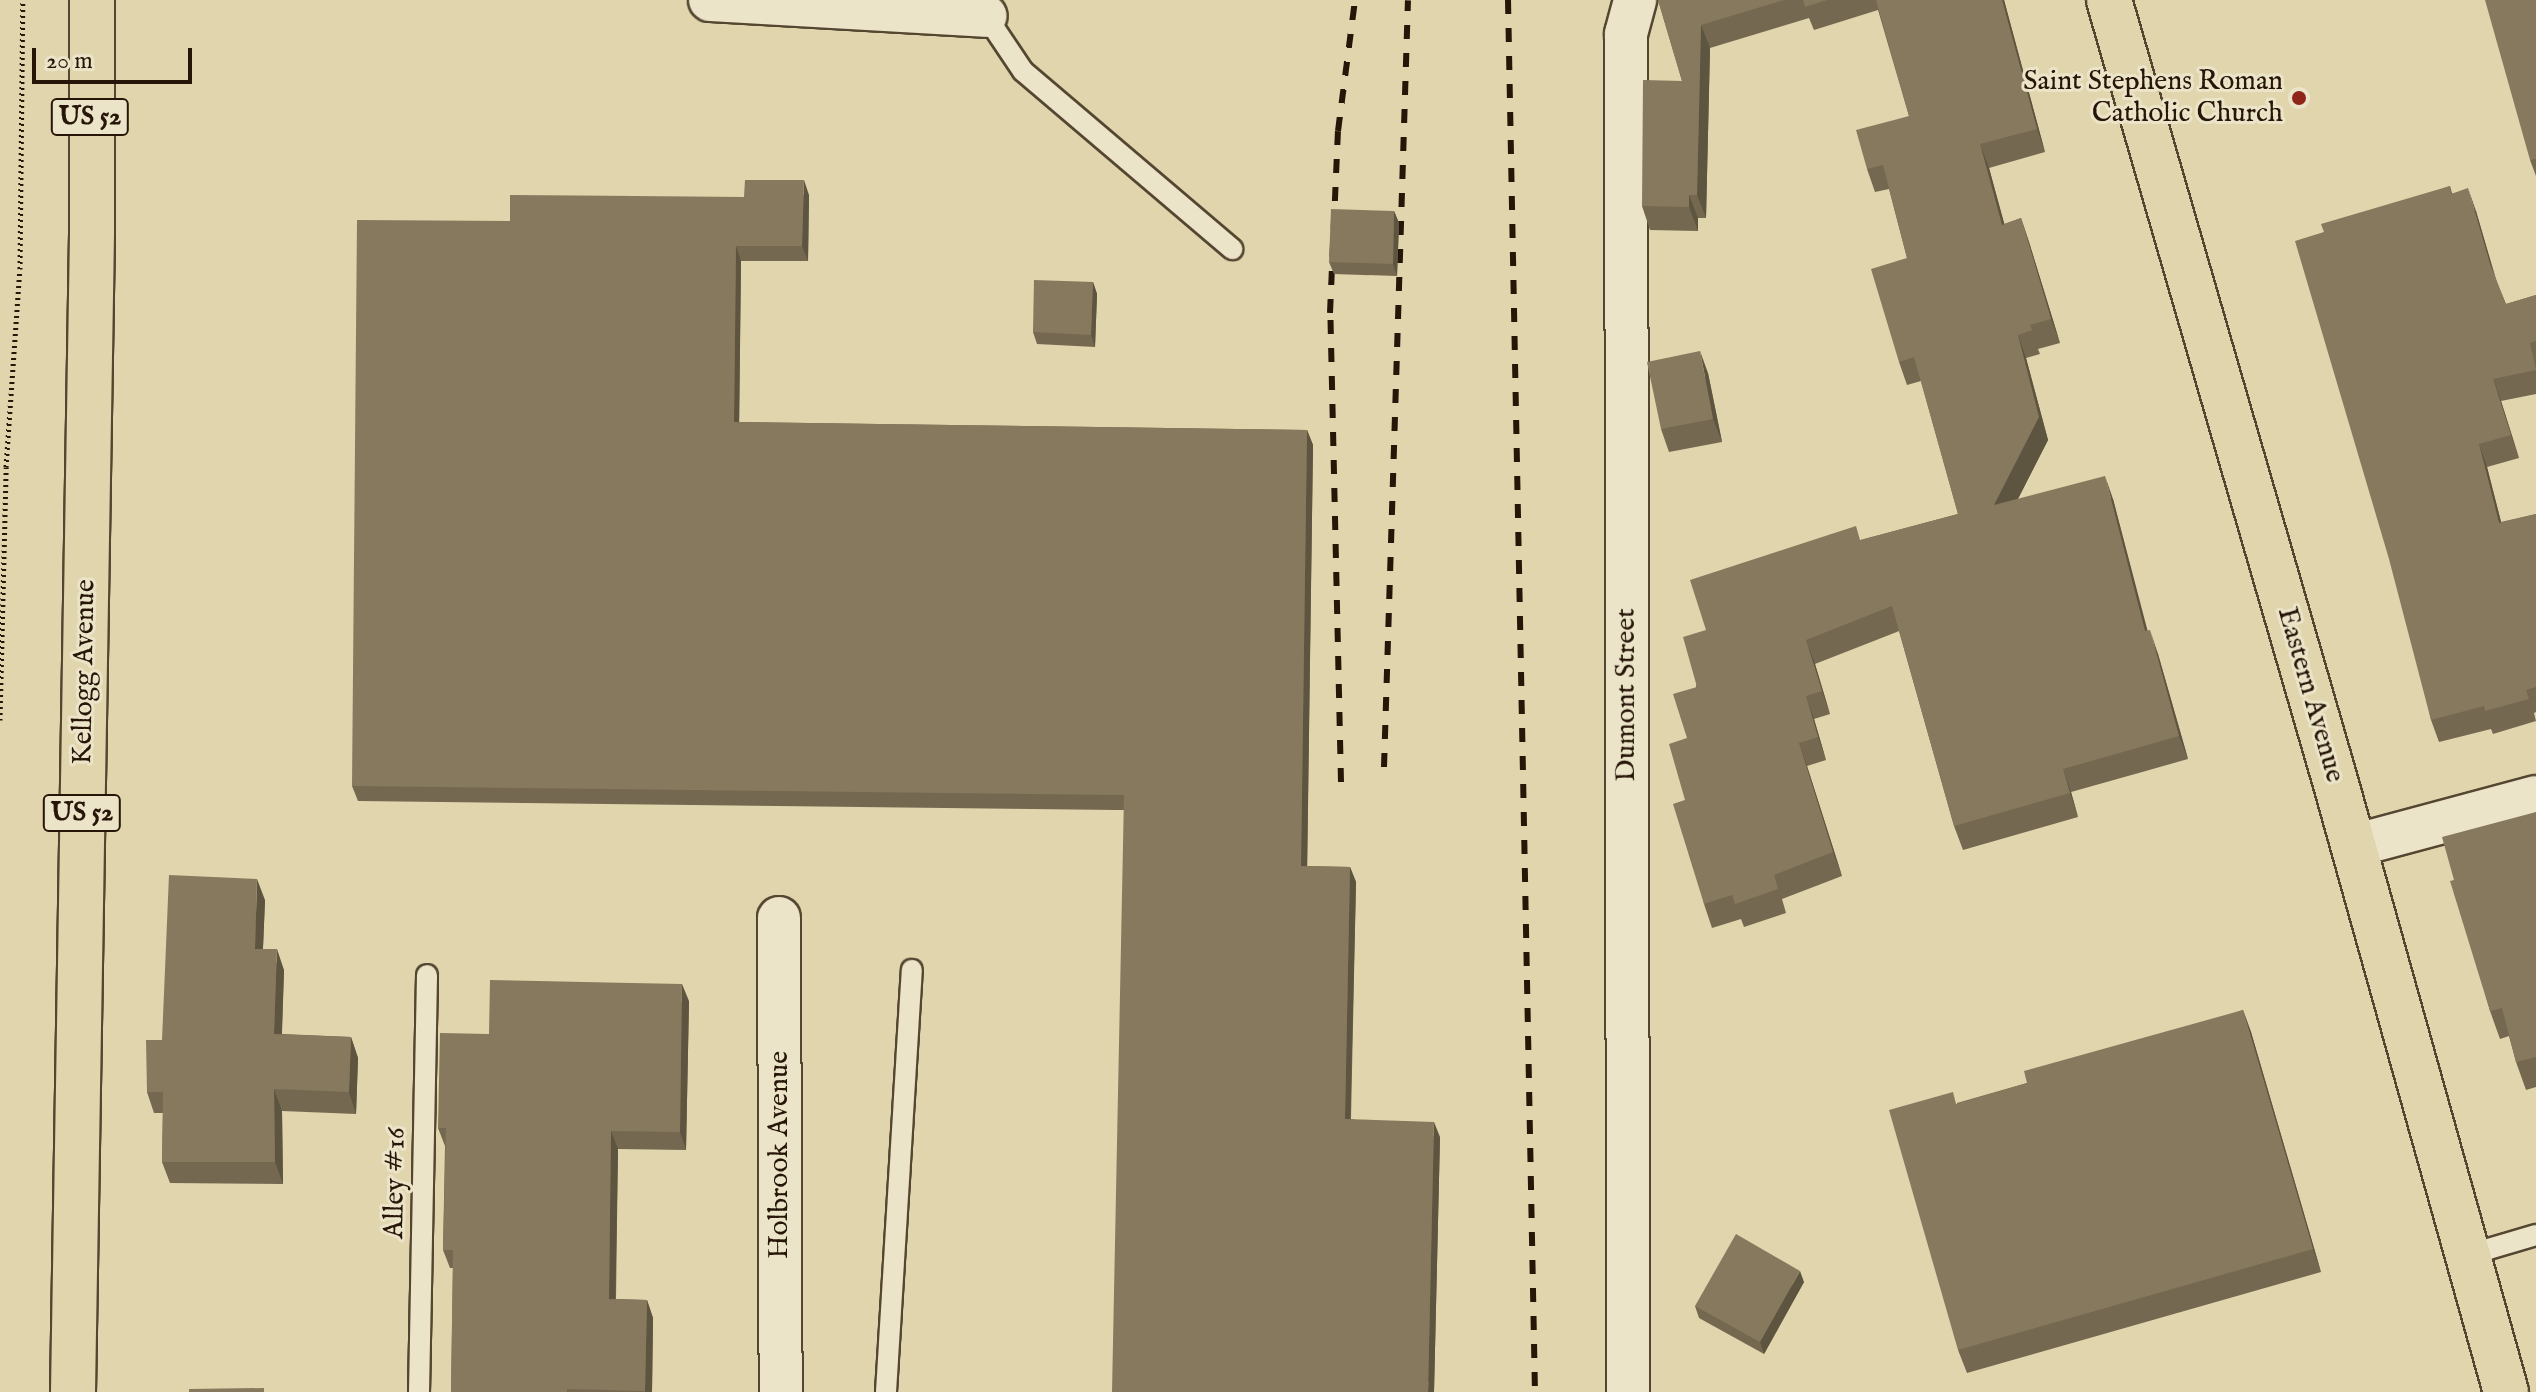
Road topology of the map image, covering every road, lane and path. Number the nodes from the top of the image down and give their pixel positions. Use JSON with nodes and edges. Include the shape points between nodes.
{"nodes":[{"id":1,"x":23,"y":0,"type":"edge"},
{"id":2,"x":92,"y":0,"type":"edge"},
{"id":3,"x":710,"y":0,"type":"edge"},
{"id":4,"x":727,"y":0,"type":"edge"},
{"id":5,"x":1635,"y":0,"type":"edge"},
{"id":6,"x":2109,"y":0,"type":"edge"},
{"id":7,"x":986,"y":16,"type":"joint"},
{"id":8,"x":1232,"y":249,"type":"dead end"},
{"id":9,"x":0,"y":720,"type":"edge"},
{"id":10,"x":2536,"y":797,"type":"edge"},
{"id":11,"x":2353,"y":846,"type":"junction"},
{"id":12,"x":779,"y":918,"type":"dead end"},
{"id":13,"x":912,"y":970,"type":"dead end"},
{"id":14,"x":427,"y":975,"type":"dead end"},
{"id":15,"x":2536,"y":1235,"type":"edge"},
{"id":16,"x":2468,"y":1255,"type":"junction"},
{"id":17,"x":73,"y":1392,"type":"edge"},
{"id":18,"x":419,"y":1392,"type":"edge"},
{"id":19,"x":781,"y":1392,"type":"edge"},
{"id":20,"x":886,"y":1392,"type":"edge"},
{"id":21,"x":1628,"y":1392,"type":"edge"},
{"id":22,"x":2506,"y":1392,"type":"edge"}],
"edges":[{"from":1,"to":9,"type":"path","via":[[20,269],[6,467]]},
{"from":2,"to":17,"type":"main road","name":"Kellogg Avenue","number":"US 52"},
{"from":3,"to":4,"type":"street"},
{"from":4,"to":7,"type":"street"},
{"from":5,"to":21,"type":"street","name":"Dumont Street","via":[[1626,34]]},
{"from":6,"to":11,"type":"main road","name":"Eastern Avenue"},
{"from":7,"to":8,"type":"lane","via":[[1023,71]]},
{"from":10,"to":11,"type":"street"},
{"from":11,"to":16,"type":"main road","name":"Eastern Avenue"},
{"from":12,"to":19,"type":"street","name":"Holbrook Avenue"},
{"from":13,"to":20,"type":"lane"},
{"from":14,"to":18,"type":"lane","name":"Alley #16"},
{"from":15,"to":16,"type":"lane"},
{"from":16,"to":22,"type":"main road","name":"Eastern Avenue"}]}
